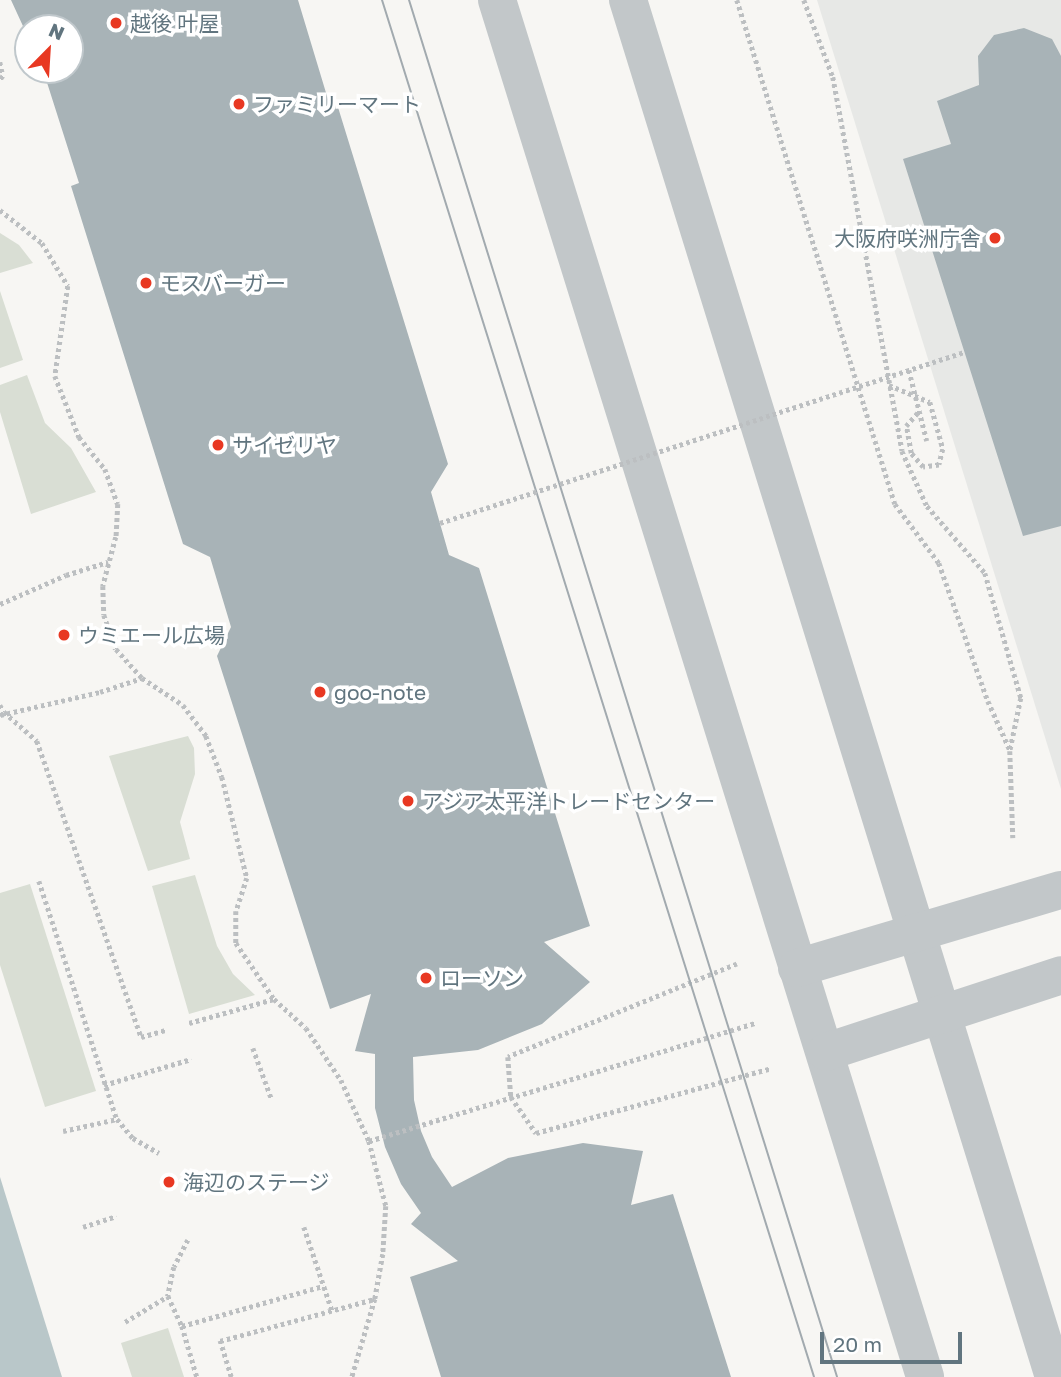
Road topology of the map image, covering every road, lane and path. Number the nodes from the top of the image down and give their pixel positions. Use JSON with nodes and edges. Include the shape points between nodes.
{"nodes":[{"id":1,"x":498,"y":0,"type":"edge"},
{"id":2,"x":628,"y":0,"type":"edge"},
{"id":3,"x":737,"y":0,"type":"edge"},
{"id":4,"x":804,"y":0,"type":"edge"},
{"id":5,"x":0,"y":62,"type":"edge"},
{"id":6,"x":0,"y":80,"type":"edge"},
{"id":7,"x":0,"y":210,"type":"edge"},
{"id":8,"x":964,"y":352,"type":"dead end"},
{"id":9,"x":908,"y":370,"type":"junction"},
{"id":10,"x":888,"y":385,"type":"junction"},
{"id":11,"x":919,"y":411,"type":"junction"},
{"id":12,"x":927,"y":441,"type":"dead end"},
{"id":13,"x":440,"y":523,"type":"dead end"},
{"id":14,"x":108,"y":562,"type":"junction"},
{"id":15,"x":0,"y":604,"type":"edge"},
{"id":16,"x":142,"y":678,"type":"junction"},
{"id":17,"x":0,"y":705,"type":"edge"},
{"id":18,"x":2,"y":713,"type":"edge"},
{"id":19,"x":1010,"y":751,"type":"junction"},
{"id":20,"x":1013,"y":838,"type":"dead end"},
{"id":21,"x":39,"y":881,"type":"dead end"},
{"id":22,"x":1061,"y":890,"type":"edge"},
{"id":23,"x":916,"y":933,"type":"junction"},
{"id":24,"x":737,"y":964,"type":"dead end"},
{"id":25,"x":797,"y":968,"type":"junction"},
{"id":26,"x":1061,"y":975,"type":"edge"},
{"id":27,"x":274,"y":999,"type":"junction"},
{"id":28,"x":939,"y":1013,"type":"junction"},
{"id":29,"x":189,"y":1023,"type":"dead end"},
{"id":30,"x":755,"y":1023,"type":"dead end"},
{"id":31,"x":165,"y":1030,"type":"dead end"},
{"id":32,"x":253,"y":1048,"type":"dead end"},
{"id":33,"x":827,"y":1052,"type":"junction"},
{"id":34,"x":191,"y":1059,"type":"dead end"},
{"id":35,"x":769,"y":1069,"type":"dead end"},
{"id":36,"x":104,"y":1085,"type":"junction"},
{"id":37,"x":511,"y":1097,"type":"junction"},
{"id":38,"x":272,"y":1100,"type":"dead end"},
{"id":39,"x":117,"y":1119,"type":"junction"},
{"id":40,"x":63,"y":1131,"type":"dead end"},
{"id":41,"x":369,"y":1141,"type":"junction"},
{"id":42,"x":159,"y":1153,"type":"dead end"},
{"id":43,"x":116,"y":1216,"type":"dead end"},
{"id":44,"x":83,"y":1227,"type":"dead end"},
{"id":45,"x":304,"y":1227,"type":"dead end"},
{"id":46,"x":188,"y":1240,"type":"dead end"},
{"id":47,"x":323,"y":1286,"type":"junction"},
{"id":48,"x":168,"y":1296,"type":"junction"},
{"id":49,"x":375,"y":1299,"type":"junction"},
{"id":50,"x":332,"y":1310,"type":"junction"},
{"id":51,"x":125,"y":1322,"type":"dead end"},
{"id":52,"x":181,"y":1326,"type":"junction"},
{"id":53,"x":197,"y":1377,"type":"edge"},
{"id":54,"x":231,"y":1377,"type":"edge"},
{"id":55,"x":352,"y":1377,"type":"edge"},
{"id":56,"x":925,"y":1377,"type":"edge"},
{"id":57,"x":1054,"y":1377,"type":"edge"}],
"edges":[{"from":1,"to":25,"type":"street"},
{"from":2,"to":23,"type":"street"},
{"from":3,"to":19,"type":"path","via":[[895,504],[939,564]]},
{"from":4,"to":10,"type":"path","via":[[833,77]]},
{"from":5,"to":6,"type":"path"},
{"from":7,"to":14,"type":"path","via":[[42,243],[68,286],[55,376],[79,438],[104,469],[118,504],[116,537]]},
{"from":8,"to":9,"type":"path","bridge":true},
{"from":9,"to":11,"type":"path","bridge":true},
{"from":9,"to":13,"type":"path","bridge":true},
{"from":10,"to":11,"type":"path","via":[[930,402],[943,449],[939,465],[923,467],[911,453],[906,426]]},
{"from":10,"to":19,"type":"path","via":[[902,451],[927,506],[985,573],[1021,698]]},
{"from":11,"to":12,"type":"path","bridge":true},
{"from":14,"to":15,"type":"path"},
{"from":14,"to":16,"type":"path","via":[[104,615],[116,649]]},
{"from":16,"to":18,"type":"path"},
{"from":16,"to":27,"type":"path","via":[[183,705],[206,736],[222,776],[247,877],[236,911],[236,943]]},
{"from":17,"to":18,"type":"path"},
{"from":18,"to":31,"type":"path","via":[[37,741],[141,1037]]},
{"from":19,"to":20,"type":"path"},
{"from":21,"to":36,"type":"path"},
{"from":22,"to":23,"type":"street"},
{"from":23,"to":25,"type":"street"},
{"from":23,"to":28,"type":"street"},
{"from":24,"to":37,"type":"path","via":[[508,1058]]},
{"from":25,"to":33,"type":"street"},
{"from":26,"to":28,"type":"street"},
{"from":27,"to":29,"type":"path"},
{"from":27,"to":41,"type":"path","via":[[313,1039],[341,1080]]},
{"from":28,"to":33,"type":"street"},
{"from":28,"to":57,"type":"street"},
{"from":30,"to":37,"type":"path"},
{"from":32,"to":38,"type":"path"},
{"from":33,"to":56,"type":"street"},
{"from":34,"to":36,"type":"path"},
{"from":35,"to":37,"type":"path","via":[[536,1133]]},
{"from":36,"to":39,"type":"path"},
{"from":37,"to":41,"type":"path"},
{"from":39,"to":40,"type":"path"},
{"from":39,"to":42,"type":"path","via":[[133,1138]]},
{"from":41,"to":49,"type":"path","via":[[386,1206]]},
{"from":43,"to":44,"type":"path"},
{"from":45,"to":47,"type":"path"},
{"from":46,"to":48,"type":"path","via":[[174,1267]]},
{"from":47,"to":50,"type":"path"},
{"from":47,"to":52,"type":"path"},
{"from":48,"to":51,"type":"path"},
{"from":48,"to":52,"type":"path"},
{"from":49,"to":50,"type":"path"},
{"from":49,"to":55,"type":"path"},
{"from":50,"to":54,"type":"path","via":[[220,1342]]},
{"from":52,"to":53,"type":"path"}]}
